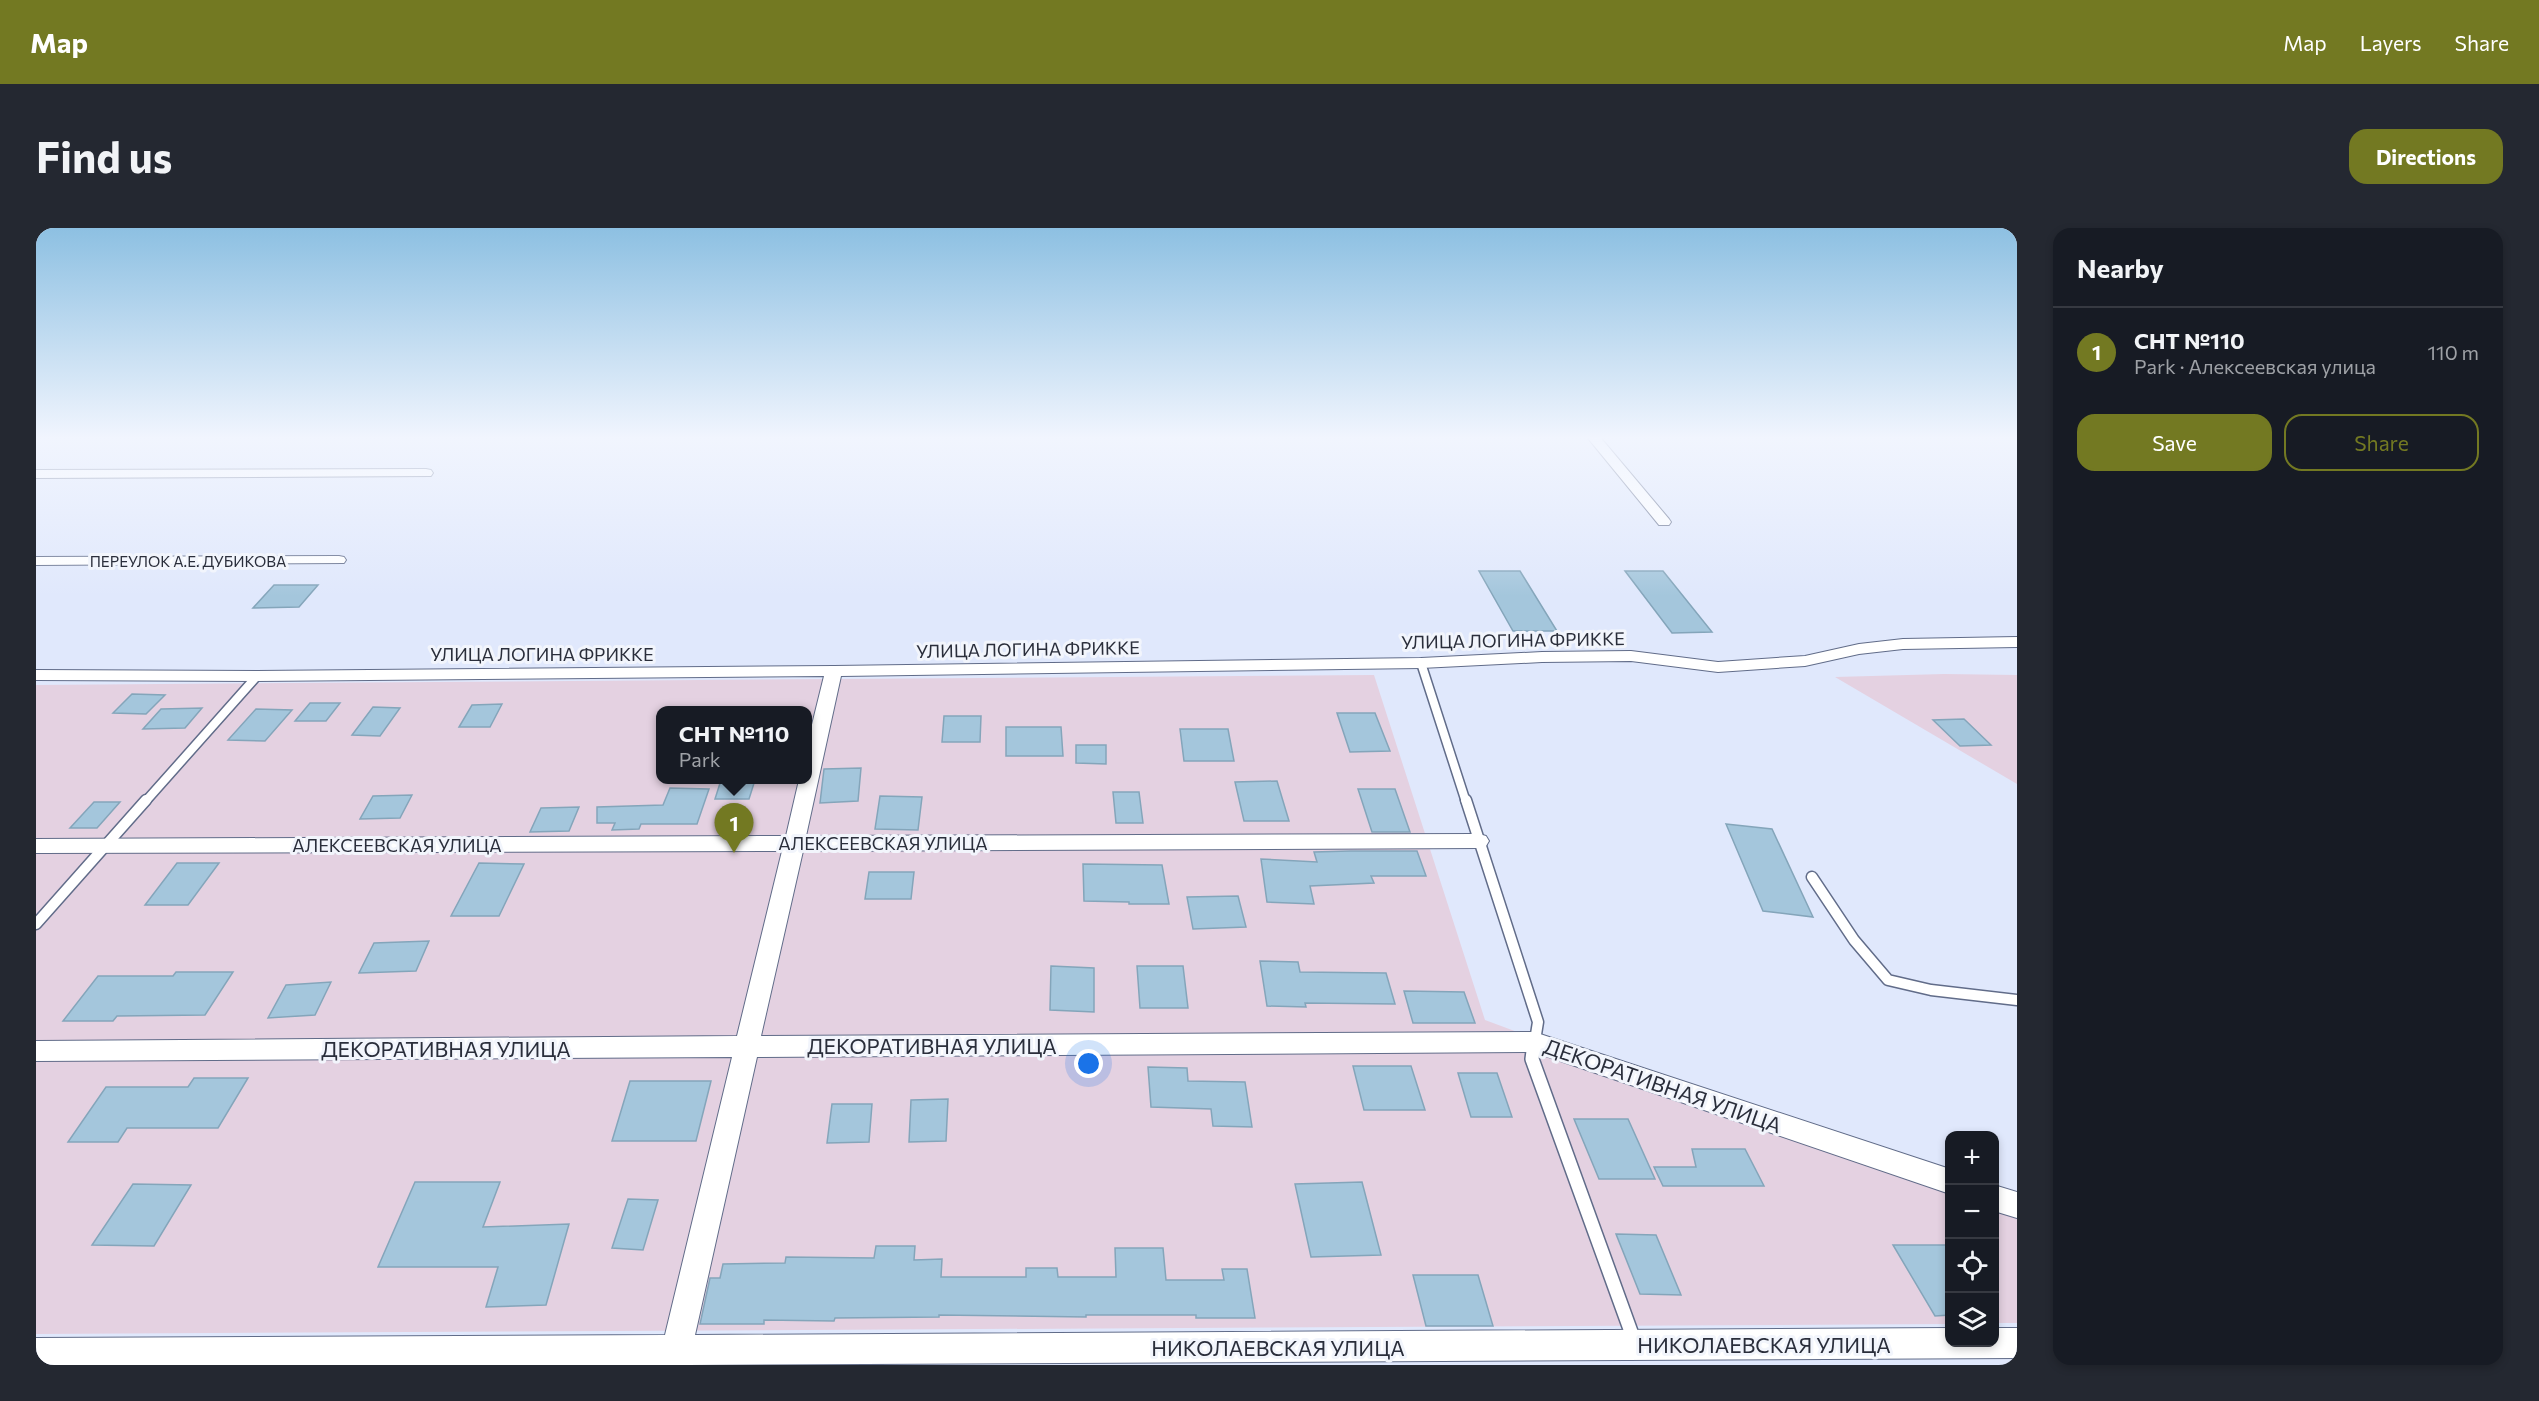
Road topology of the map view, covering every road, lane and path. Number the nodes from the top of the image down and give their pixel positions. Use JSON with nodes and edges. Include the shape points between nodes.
{"nodes":[{"id":1,"x":1637,"y":490,"type":"edge"},
{"id":2,"x":1664,"y":522,"type":"dead end"},
{"id":3,"x":36,"y":561,"type":"edge"},
{"id":4,"x":339,"y":561,"type":"dead end"},
{"id":5,"x":2017,"y":642,"type":"edge"},
{"id":6,"x":1421,"y":663,"type":"junction"},
{"id":7,"x":834,"y":671,"type":"junction"},
{"id":8,"x":36,"y":675,"type":"edge"},
{"id":9,"x":257,"y":676,"type":"junction"},
{"id":10,"x":812,"y":766,"type":"edge"},
{"id":11,"x":808,"y":784,"type":"edge"},
{"id":12,"x":1479,"y":841,"type":"junction"},
{"id":13,"x":794,"y":843,"type":"junction"},
{"id":14,"x":36,"y":846,"type":"edge"},
{"id":15,"x":106,"y":846,"type":"junction"},
{"id":16,"x":1812,"y":876,"type":"dead end"},
{"id":17,"x":36,"y":924,"type":"edge"},
{"id":18,"x":2017,"y":1000,"type":"edge"},
{"id":19,"x":1534,"y":1042,"type":"junction"},
{"id":20,"x":746,"y":1046,"type":"junction"},
{"id":21,"x":36,"y":1051,"type":"edge"},
{"id":22,"x":1945,"y":1180,"type":"edge"},
{"id":23,"x":1999,"y":1199,"type":"edge"},
{"id":24,"x":2017,"y":1205,"type":"edge"},
{"id":25,"x":2017,"y":1342,"type":"edge"},
{"id":26,"x":1635,"y":1345,"type":"junction"},
{"id":27,"x":36,"y":1353,"type":"edge"},
{"id":28,"x":674,"y":1357,"type":"edge"}],
"edges":[{"from":1,"to":2,"type":"street"},
{"from":3,"to":4,"type":"street","name":"ПЕРЕУЛОК А.Е. ДУБИКОВА"},
{"from":5,"to":6,"type":"street","name":"УЛИЦА ЛОГИНА ФРИККЕ","via":[[1903,644],[1805,661],[1718,667],[1631,656]]},
{"from":6,"to":7,"type":"street","name":"УЛИЦА ЛОГИНА ФРИККЕ"},
{"from":6,"to":12,"type":"lane"},
{"from":7,"to":9,"type":"street","name":"УЛИЦА ЛОГИНА ФРИККЕ"},
{"from":7,"to":10,"type":"street"},
{"from":8,"to":9,"type":"street","name":"УЛИЦА ЛОГИНА ФРИККЕ"},
{"from":9,"to":15,"type":"lane"},
{"from":11,"to":13,"type":"street"},
{"from":12,"to":13,"type":"street","name":"АЛЕКСЕЕВСКАЯ УЛИЦА"},
{"from":12,"to":19,"type":"lane","via":[[1538,1022]]},
{"from":13,"to":15,"type":"street","name":"АЛЕКСЕЕВСКАЯ УЛИЦА"},
{"from":13,"to":20,"type":"street"},
{"from":14,"to":15,"type":"street","name":"АЛЕКСЕЕВСКАЯ УЛИЦА"},
{"from":15,"to":17,"type":"lane"},
{"from":16,"to":18,"type":"lane","via":[[1854,940],[1888,980],[1931,990]]},
{"from":19,"to":20,"type":"street","name":"ДЕКОРАТИВНАЯ УЛИЦА"},
{"from":19,"to":22,"type":"street","name":"ДЕКОРАТИВНАЯ УЛИЦА"},
{"from":19,"to":26,"type":"lane","via":[[1532,1059]]},
{"from":20,"to":21,"type":"street","name":"ДЕКОРАТИВНАЯ УЛИЦА"},
{"from":20,"to":28,"type":"street"},
{"from":23,"to":24,"type":"street"},
{"from":25,"to":26,"type":"street","name":"НИКОЛАЕВСКАЯ УЛИЦА"},
{"from":26,"to":28,"type":"street","name":"НИКОЛАЕВСКАЯ УЛИЦА"},
{"from":27,"to":28,"type":"street","name":"НИКОЛАЕВСКАЯ УЛИЦА"}]}
